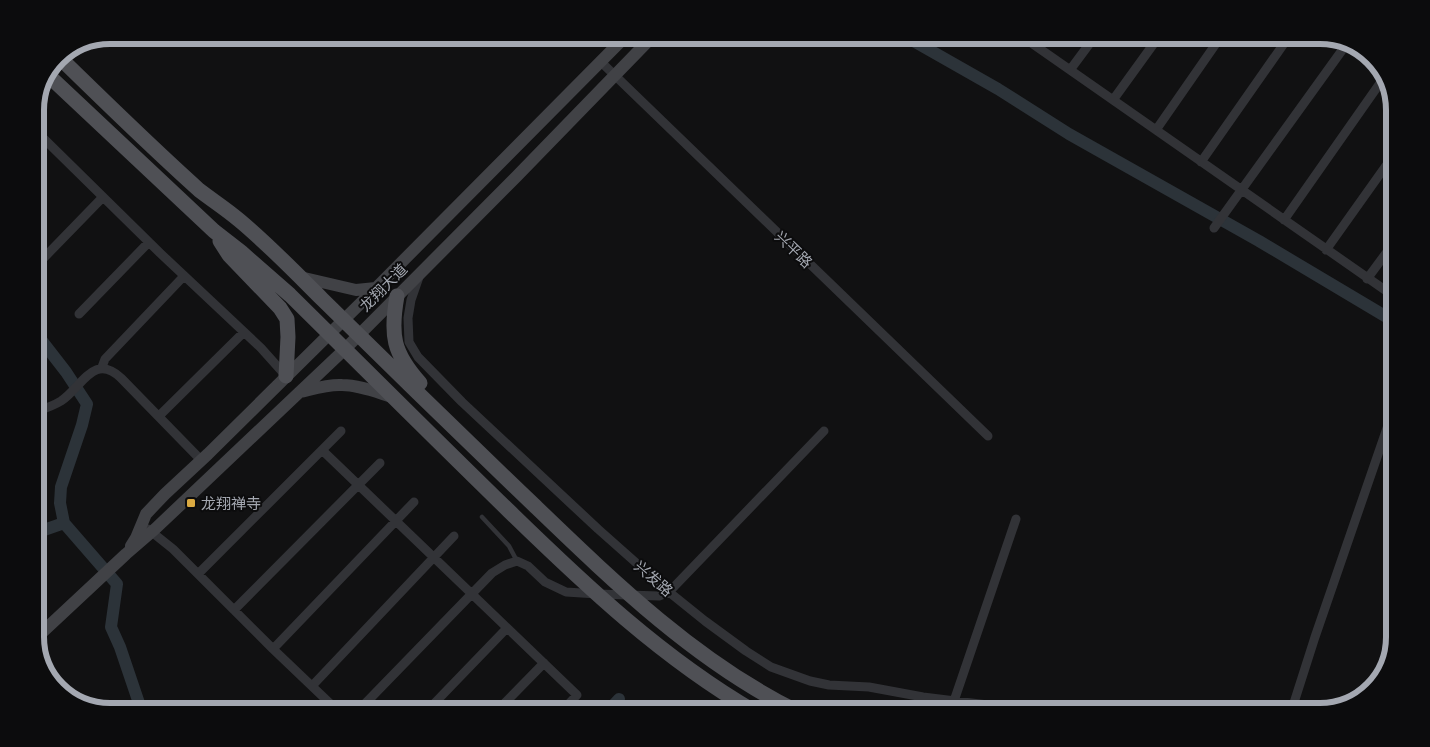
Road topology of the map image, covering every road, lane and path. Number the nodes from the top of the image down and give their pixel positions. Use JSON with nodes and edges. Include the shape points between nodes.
{"nodes":[{"id":1,"x":618,"y":44,"type":"edge"},
{"id":2,"x":645,"y":44,"type":"edge"},
{"id":3,"x":1036,"y":44,"type":"edge"},
{"id":4,"x":1089,"y":44,"type":"edge"},
{"id":5,"x":1153,"y":44,"type":"edge"},
{"id":6,"x":1216,"y":44,"type":"edge"},
{"id":7,"x":1284,"y":44,"type":"edge"},
{"id":8,"x":1344,"y":48,"type":"edge"},
{"id":9,"x":64,"y":62,"type":"edge"},
{"id":10,"x":600,"y":62,"type":"junction"},
{"id":11,"x":1070,"y":70,"type":"junction"},
{"id":12,"x":615,"y":75,"type":"junction"},
{"id":13,"x":52,"y":80,"type":"edge"},
{"id":14,"x":1380,"y":83,"type":"edge"},
{"id":15,"x":1112,"y":100,"type":"junction"},
{"id":16,"x":1156,"y":130,"type":"junction"},
{"id":17,"x":44,"y":139,"type":"edge"},
{"id":18,"x":1201,"y":162,"type":"junction"},
{"id":19,"x":1386,"y":166,"type":"edge"},
{"id":20,"x":1242,"y":190,"type":"junction"},
{"id":21,"x":103,"y":197,"type":"junction"},
{"id":22,"x":1284,"y":220,"type":"junction"},
{"id":23,"x":1214,"y":228,"type":"dead end"},
{"id":24,"x":214,"y":231,"type":"junction"},
{"id":25,"x":149,"y":242,"type":"junction"},
{"id":26,"x":1326,"y":250,"type":"junction"},
{"id":27,"x":1386,"y":253,"type":"edge"},
{"id":28,"x":44,"y":258,"type":"edge"},
{"id":29,"x":420,"y":273,"type":"junction"},
{"id":30,"x":184,"y":276,"type":"junction"},
{"id":31,"x":300,"y":277,"type":"junction"},
{"id":32,"x":1367,"y":279,"type":"junction"},
{"id":33,"x":376,"y":288,"type":"junction"},
{"id":34,"x":1386,"y":291,"type":"edge"},
{"id":35,"x":396,"y":296,"type":"junction"},
{"id":36,"x":79,"y":314,"type":"dead end"},
{"id":37,"x":344,"y":320,"type":"junction"},
{"id":38,"x":244,"y":332,"type":"junction"},
{"id":39,"x":329,"y":334,"type":"junction"},
{"id":40,"x":358,"y":335,"type":"junction"},
{"id":41,"x":344,"y":350,"type":"junction"},
{"id":42,"x":102,"y":368,"type":"junction"},
{"id":43,"x":286,"y":376,"type":"junction"},
{"id":44,"x":300,"y":392,"type":"junction"},
{"id":45,"x":392,"y":396,"type":"junction"},
{"id":46,"x":44,"y":408,"type":"edge"},
{"id":47,"x":158,"y":416,"type":"junction"},
{"id":48,"x":341,"y":431,"type":"dead end"},
{"id":49,"x":824,"y":431,"type":"dead end"},
{"id":50,"x":1386,"y":431,"type":"edge"},
{"id":51,"x":988,"y":436,"type":"dead end"},
{"id":52,"x":322,"y":450,"type":"junction"},
{"id":53,"x":477,"y":450,"type":"junction"},
{"id":54,"x":201,"y":460,"type":"junction"},
{"id":55,"x":380,"y":463,"type":"dead end"},
{"id":56,"x":358,"y":485,"type":"junction"},
{"id":57,"x":414,"y":502,"type":"dead end"},
{"id":58,"x":482,"y":517,"type":"dead end"},
{"id":59,"x":1016,"y":519,"type":"dead end"},
{"id":60,"x":396,"y":521,"type":"junction"},
{"id":61,"x":146,"y":528,"type":"junction"},
{"id":62,"x":454,"y":536,"type":"dead end"},
{"id":63,"x":434,"y":557,"type":"junction"},
{"id":64,"x":517,"y":561,"type":"junction"},
{"id":65,"x":198,"y":574,"type":"junction"},
{"id":66,"x":669,"y":592,"type":"junction"},
{"id":67,"x":472,"y":594,"type":"junction"},
{"id":68,"x":597,"y":594,"type":"junction"},
{"id":69,"x":632,"y":595,"type":"junction"},
{"id":70,"x":234,"y":610,"type":"junction"},
{"id":71,"x":508,"y":628,"type":"junction"},
{"id":72,"x":44,"y":631,"type":"edge"},
{"id":73,"x":273,"y":649,"type":"junction"},
{"id":74,"x":544,"y":663,"type":"junction"},
{"id":75,"x":312,"y":686,"type":"junction"},
{"id":76,"x":954,"y":701,"type":"junction"},
{"id":77,"x":330,"y":703,"type":"edge"},
{"id":78,"x":366,"y":703,"type":"edge"},
{"id":79,"x":435,"y":703,"type":"edge"},
{"id":80,"x":505,"y":703,"type":"edge"},
{"id":81,"x":569,"y":703,"type":"edge"},
{"id":82,"x":739,"y":703,"type":"edge"},
{"id":83,"x":781,"y":703,"type":"edge"},
{"id":84,"x":971,"y":703,"type":"edge"},
{"id":85,"x":1294,"y":703,"type":"edge"}],
"edges":[{"from":1,"to":10,"type":"main road","name":"龙翔大道"},
{"from":2,"to":12,"type":"main road","name":"龙翔大道"},
{"from":3,"to":11,"type":"street"},
{"from":4,"to":11,"type":"street"},
{"from":5,"to":15,"type":"street"},
{"from":6,"to":16,"type":"street"},
{"from":7,"to":18,"type":"street"},
{"from":8,"to":20,"type":"street"},
{"from":9,"to":31,"type":"main road","via":[[178,171],[240,221]]},
{"from":10,"to":12,"type":"street","name":"兴平路"},
{"from":10,"to":33,"type":"main road","name":"龙翔大道"},
{"from":11,"to":15,"type":"street"},
{"from":12,"to":29,"type":"main road","name":"龙翔大道"},
{"from":12,"to":51,"type":"street","name":"兴平路"},
{"from":13,"to":24,"type":"main road"},
{"from":14,"to":22,"type":"street"},
{"from":15,"to":16,"type":"street"},
{"from":16,"to":18,"type":"street"},
{"from":17,"to":21,"type":"street"},
{"from":18,"to":20,"type":"street"},
{"from":19,"to":26,"type":"street"},
{"from":20,"to":22,"type":"street"},
{"from":20,"to":23,"type":"street"},
{"from":21,"to":25,"type":"street"},
{"from":21,"to":28,"type":"street"},
{"from":22,"to":26,"type":"street"},
{"from":24,"to":39,"type":"main road","via":[[283,289]]},
{"from":24,"to":43,"type":"main road","via":[[229,255],[280,308],[286,320]]},
{"from":25,"to":30,"type":"street"},
{"from":25,"to":36,"type":"street"},
{"from":26,"to":32,"type":"street"},
{"from":27,"to":32,"type":"street"},
{"from":29,"to":35,"type":"main road","name":"龙翔大道"},
{"from":29,"to":66,"type":"street","name":"兴发路","via":[[408,318],[410,342],[418,357],[462,402]]},
{"from":30,"to":38,"type":"street"},
{"from":30,"to":42,"type":"street","via":[[105,359]]},
{"from":31,"to":33,"type":"main road","via":[[356,290]]},
{"from":31,"to":37,"type":"main road"},
{"from":32,"to":34,"type":"street"},
{"from":33,"to":37,"type":"main road","name":"龙翔大道"},
{"from":35,"to":40,"type":"main road","name":"龙翔大道"},
{"from":35,"to":53,"type":"main road","via":[[393,334],[408,370],[454,418]]},
{"from":37,"to":39,"type":"main road","name":"龙翔大道"},
{"from":37,"to":40,"type":"main road"},
{"from":38,"to":43,"type":"street"},
{"from":38,"to":47,"type":"street"},
{"from":39,"to":41,"type":"main road"},
{"from":39,"to":43,"type":"main road","name":"龙翔大道"},
{"from":40,"to":41,"type":"main road","name":"龙翔大道"},
{"from":40,"to":53,"type":"main road"},
{"from":41,"to":44,"type":"main road","name":"龙翔大道"},
{"from":41,"to":45,"type":"main road"},
{"from":42,"to":46,"type":"street","via":[[91,372],[62,400]]},
{"from":42,"to":47,"type":"street","via":[[114,371]]},
{"from":43,"to":54,"type":"main road","name":"龙翔大道"},
{"from":44,"to":45,"type":"main road","via":[[342,385]]},
{"from":44,"to":61,"type":"main road","name":"龙翔大道"},
{"from":45,"to":68,"type":"main road"},
{"from":47,"to":54,"type":"street"},
{"from":48,"to":52,"type":"street"},
{"from":49,"to":66,"type":"street"},
{"from":50,"to":85,"type":"street"},
{"from":52,"to":56,"type":"street"},
{"from":52,"to":65,"type":"street"},
{"from":53,"to":69,"type":"main road"},
{"from":54,"to":61,"type":"main road","name":"龙翔大道","via":[[146,514]]},
{"from":55,"to":56,"type":"street"},
{"from":56,"to":60,"type":"street"},
{"from":56,"to":70,"type":"street"},
{"from":57,"to":60,"type":"street"},
{"from":58,"to":64,"type":"lane","via":[[509,546]]},
{"from":59,"to":76,"type":"street"},
{"from":60,"to":63,"type":"street"},
{"from":60,"to":73,"type":"street"},
{"from":61,"to":65,"type":"street"},
{"from":61,"to":72,"type":"main road","name":"龙翔大道","via":[[126,554]]},
{"from":62,"to":63,"type":"street"},
{"from":63,"to":67,"type":"street"},
{"from":63,"to":75,"type":"street"},
{"from":64,"to":67,"type":"street","via":[[492,573]]},
{"from":64,"to":68,"type":"street","via":[[528,566],[544,582],[566,592]]},
{"from":65,"to":70,"type":"street"},
{"from":66,"to":69,"type":"street","via":[[659,596]]},
{"from":66,"to":76,"type":"street","name":"兴发路","via":[[771,667],[829,685]]},
{"from":67,"to":71,"type":"street"},
{"from":67,"to":78,"type":"street"},
{"from":68,"to":69,"type":"street"},
{"from":68,"to":82,"type":"main road","via":[[658,646]]},
{"from":69,"to":83,"type":"main road","via":[[661,622],[708,657]]},
{"from":70,"to":73,"type":"street"},
{"from":71,"to":74,"type":"street"},
{"from":71,"to":79,"type":"street"},
{"from":73,"to":75,"type":"street"},
{"from":74,"to":80,"type":"street"},
{"from":74,"to":81,"type":"street","via":[[577,695]]},
{"from":75,"to":77,"type":"street"},
{"from":76,"to":84,"type":"street","name":"兴发路"}]}
